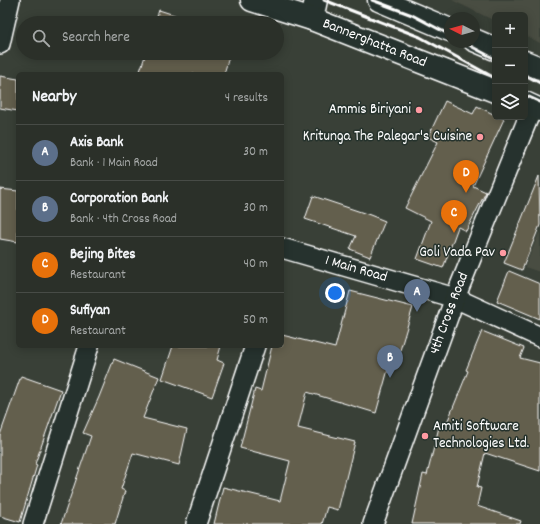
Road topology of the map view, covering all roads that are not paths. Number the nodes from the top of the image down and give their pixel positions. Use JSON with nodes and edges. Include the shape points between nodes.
{"nodes":[{"id":1,"x":10,"y":0,"type":"edge"},
{"id":2,"x":252,"y":0,"type":"edge"},
{"id":3,"x":379,"y":0,"type":"edge"},
{"id":4,"x":314,"y":10,"type":"edge"},
{"id":5,"x":444,"y":27,"type":"edge"},
{"id":6,"x":480,"y":43,"type":"edge"},
{"id":7,"x":0,"y":44,"type":"edge"},
{"id":8,"x":493,"y":48,"type":"edge"},
{"id":9,"x":528,"y":63,"type":"edge"},
{"id":10,"x":540,"y":68,"type":"edge"},
{"id":11,"x":492,"y":90,"type":"edge"},
{"id":12,"x":533,"y":106,"type":"edge"},
{"id":13,"x":284,"y":254,"type":"edge"},
{"id":14,"x":455,"y":298,"type":"junction"},
{"id":15,"x":540,"y":337,"type":"edge"},
{"id":16,"x":89,"y":348,"type":"edge"},
{"id":17,"x":254,"y":348,"type":"edge"},
{"id":18,"x":33,"y":524,"type":"edge"},
{"id":19,"x":196,"y":524,"type":"edge"},
{"id":20,"x":373,"y":524,"type":"edge"}],
"edges":[{"from":1,"to":7,"type":"street"},
{"from":2,"to":4,"type":"main road","name":"Bannerghatta Road"},
{"from":3,"to":5,"type":"main road"},
{"from":4,"to":11,"type":"main road","name":"Bannerghatta Road"},
{"from":6,"to":8,"type":"main road"},
{"from":9,"to":10,"type":"main road"},
{"from":12,"to":14,"type":"street","name":"4th Cross Road"},
{"from":13,"to":14,"type":"street","name":"1 Main Road"},
{"from":14,"to":15,"type":"street","name":"1 Main Road"},
{"from":14,"to":20,"type":"street","name":"4th Cross Road"},
{"from":16,"to":18,"type":"street"},
{"from":17,"to":19,"type":"street"}]}
